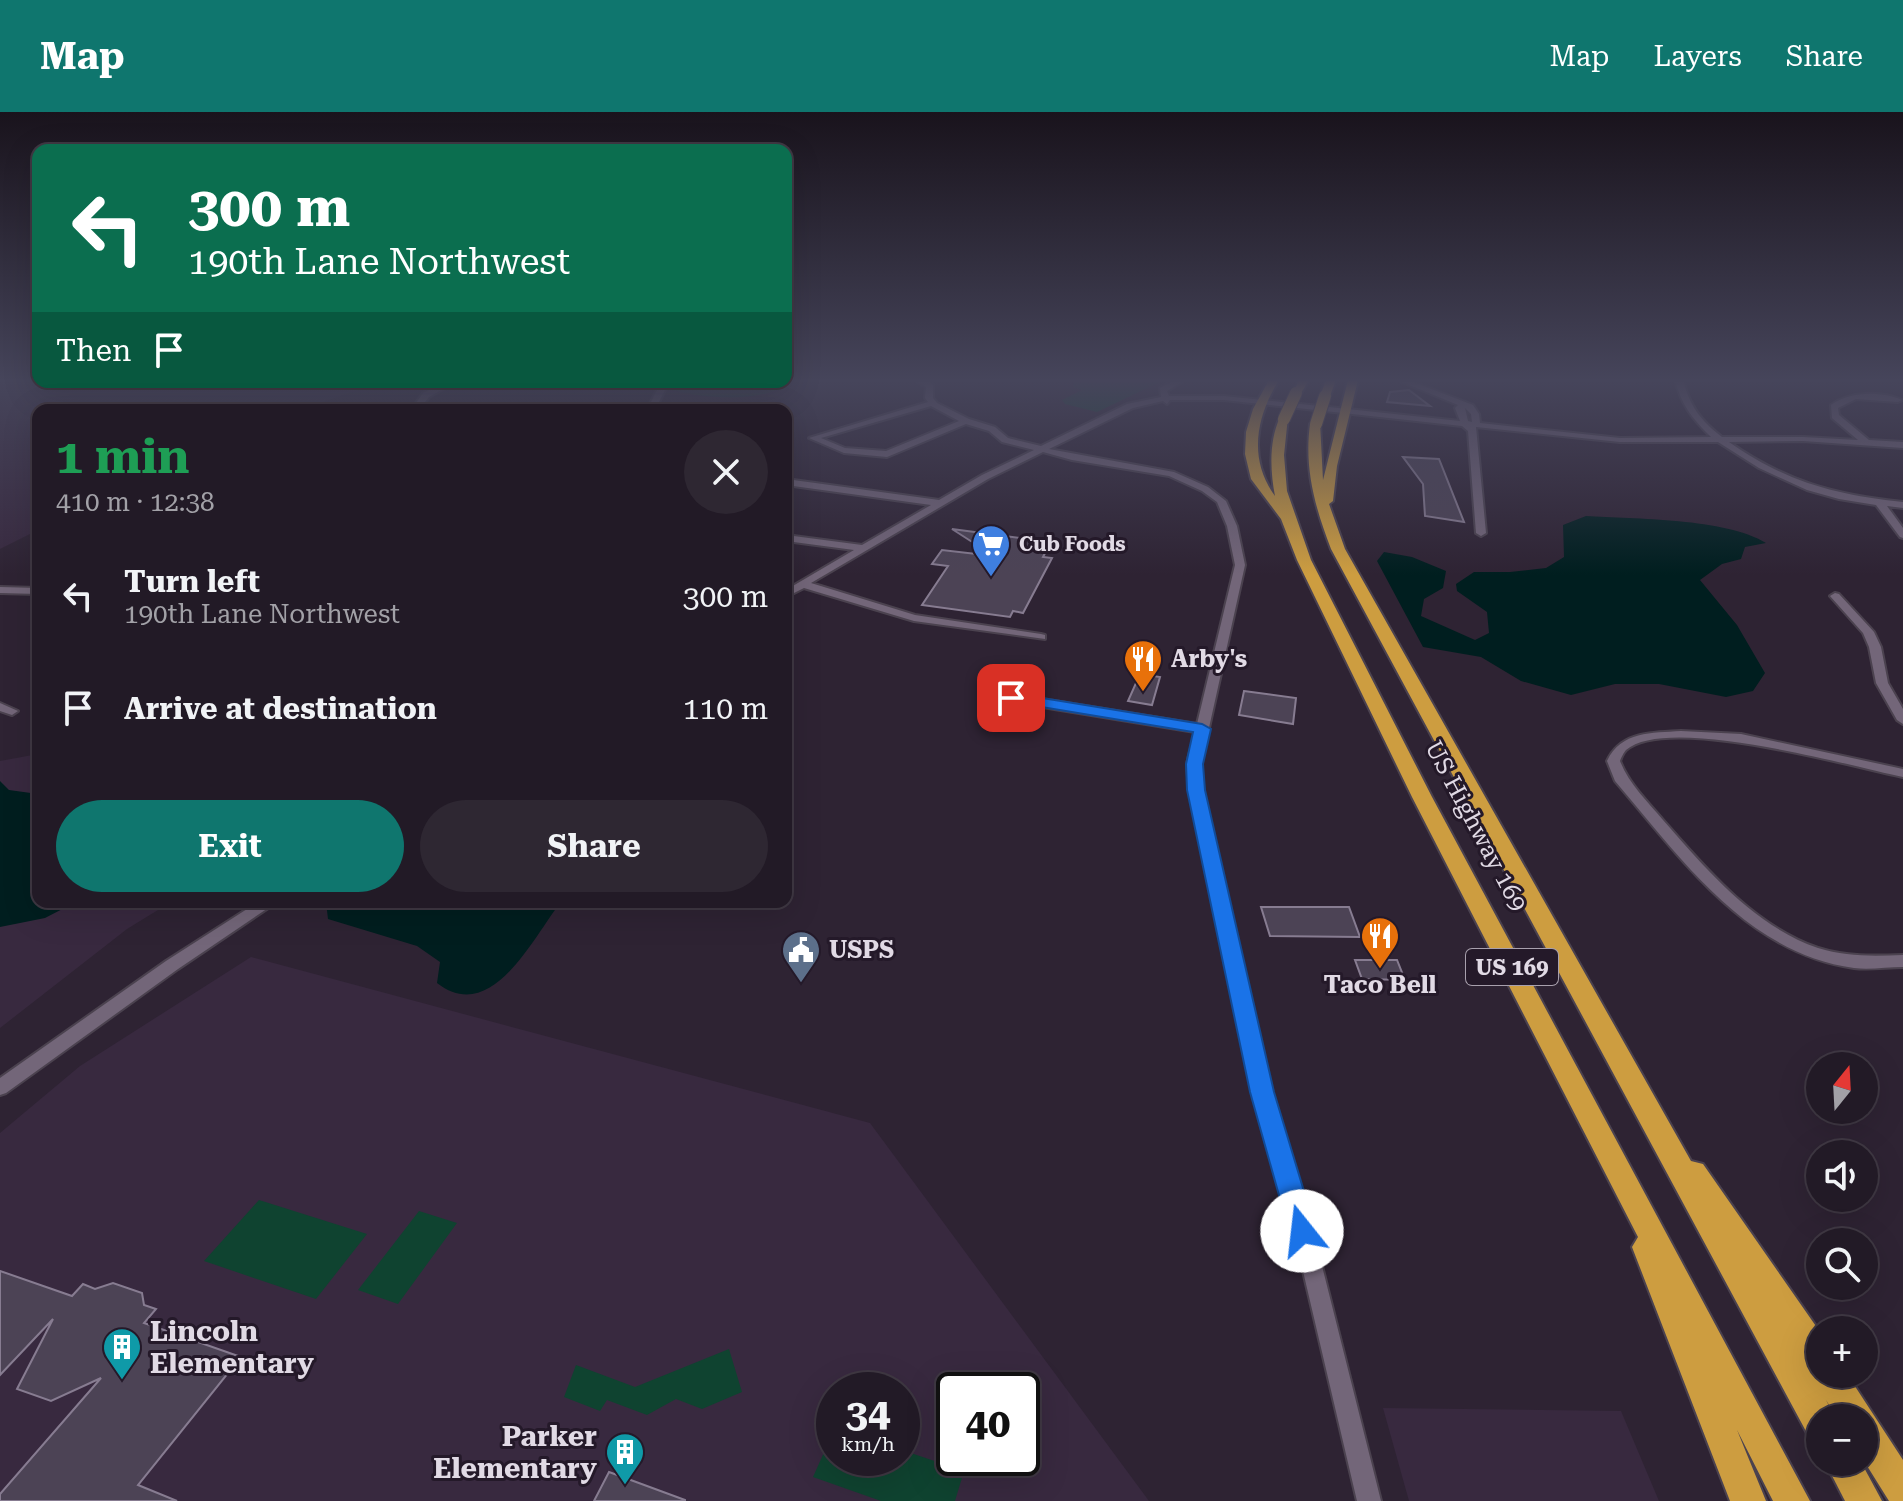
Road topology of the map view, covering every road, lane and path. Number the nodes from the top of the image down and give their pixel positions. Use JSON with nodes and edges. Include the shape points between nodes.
{"nodes":[{"id":1,"x":831,"y":445,"type":"edge"},
{"id":2,"x":909,"y":445,"type":"edge"},
{"id":3,"x":1023,"y":445,"type":"edge"},
{"id":4,"x":1058,"y":445,"type":"edge"},
{"id":5,"x":1254,"y":445,"type":"edge"},
{"id":6,"x":1278,"y":445,"type":"edge"},
{"id":7,"x":1315,"y":445,"type":"edge"},
{"id":8,"x":1338,"y":445,"type":"edge"},
{"id":9,"x":1472,"y":445,"type":"edge"},
{"id":10,"x":1727,"y":445,"type":"edge"},
{"id":11,"x":1046,"y":451,"type":"junction"},
{"id":12,"x":792,"y":483,"type":"edge"},
{"id":13,"x":1879,"y":502,"type":"junction"},
{"id":14,"x":939,"y":503,"type":"junction"},
{"id":15,"x":1903,"y":505,"type":"edge"},
{"id":16,"x":1288,"y":521,"type":"junction"},
{"id":17,"x":1328,"y":524,"type":"junction"},
{"id":18,"x":1481,"y":533,"type":"dead end"},
{"id":19,"x":1903,"y":535,"type":"edge"},
{"id":20,"x":792,"y":539,"type":"edge"},
{"id":21,"x":863,"y":548,"type":"junction"},
{"id":22,"x":802,"y":584,"type":"junction"},
{"id":23,"x":792,"y":590,"type":"edge"},
{"id":24,"x":2,"y":591,"type":"edge"},
{"id":25,"x":32,"y":591,"type":"edge"},
{"id":26,"x":1835,"y":596,"type":"dead end"},
{"id":27,"x":1041,"y":637,"type":"dead end"},
{"id":28,"x":1011,"y":698,"type":"dead end"},
{"id":29,"x":1903,"y":720,"type":"edge"},
{"id":30,"x":1202,"y":729,"type":"junction"},
{"id":31,"x":1903,"y":773,"type":"edge"},
{"id":32,"x":260,"y":908,"type":"edge"},
{"id":33,"x":1903,"y":961,"type":"edge"},
{"id":34,"x":0,"y":1088,"type":"edge"},
{"id":35,"x":1634,"y":1088,"type":"junction"},
{"id":36,"x":1607,"y":1147,"type":"junction"},
{"id":37,"x":1806,"y":1339,"type":"edge"},
{"id":38,"x":1809,"y":1404,"type":"edge"},
{"id":39,"x":1878,"y":1452,"type":"edge"},
{"id":40,"x":1850,"y":1476,"type":"edge"},
{"id":41,"x":1903,"y":1491,"type":"edge"},
{"id":42,"x":1369,"y":1501,"type":"edge"},
{"id":43,"x":1748,"y":1501,"type":"edge"},
{"id":44,"x":1792,"y":1501,"type":"edge"},
{"id":45,"x":1864,"y":1501,"type":"edge"}],
"edges":[{"from":1,"to":2,"type":"street","via":[[887,454]]},
{"from":3,"to":11,"type":"street"},
{"from":4,"to":11,"type":"street"},
{"from":5,"to":16,"type":"highway","via":[[1252,462],[1262,486]]},
{"from":6,"to":16,"type":"highway","name":"US Highway 169","number":"US 169"},
{"from":7,"to":17,"type":"highway","name":"US Highway 169","number":"US 169","bridge":true,"via":[[1314,468]]},
{"from":8,"to":17,"type":"highway","via":[[1326,492]]},
{"from":9,"to":18,"type":"street"},
{"from":10,"to":13,"type":"street","via":[[1816,490]]},
{"from":11,"to":14,"type":"street"},
{"from":11,"to":30,"type":"street","via":[[1171,474],[1205,489],[1226,509],[1240,565]]},
{"from":12,"to":14,"type":"street"},
{"from":13,"to":15,"type":"street"},
{"from":13,"to":19,"type":"street"},
{"from":14,"to":21,"type":"street"},
{"from":16,"to":36,"type":"highway","name":"US Highway 169","number":"US 169","via":[[1422,797]]},
{"from":17,"to":35,"type":"highway","name":"US Highway 169","number":"US 169"},
{"from":20,"to":21,"type":"street"},
{"from":21,"to":22,"type":"street"},
{"from":22,"to":23,"type":"street"},
{"from":22,"to":27,"type":"street","via":[[914,618]]},
{"from":24,"to":25,"type":"street"},
{"from":26,"to":29,"type":"street","via":[[1868,632],[1882,683]]},
{"from":28,"to":30,"type":"street"},
{"from":30,"to":42,"type":"street","via":[[1194,764],[1196,790],[1262,1092],[1309,1254]]},
{"from":31,"to":33,"type":"street","via":[[1741,738],[1703,735],[1628,742],[1612,759],[1620,778],[1751,921],[1819,954],[1866,963]]},
{"from":32,"to":34,"type":"street"},
{"from":35,"to":37,"type":"highway"},
{"from":35,"to":38,"type":"highway","name":"US Highway 169","number":"US 169"},
{"from":36,"to":43,"type":"highway"},
{"from":36,"to":44,"type":"highway","name":"US Highway 169","number":"US 169"},
{"from":39,"to":41,"type":"highway"},
{"from":40,"to":45,"type":"highway"}]}
